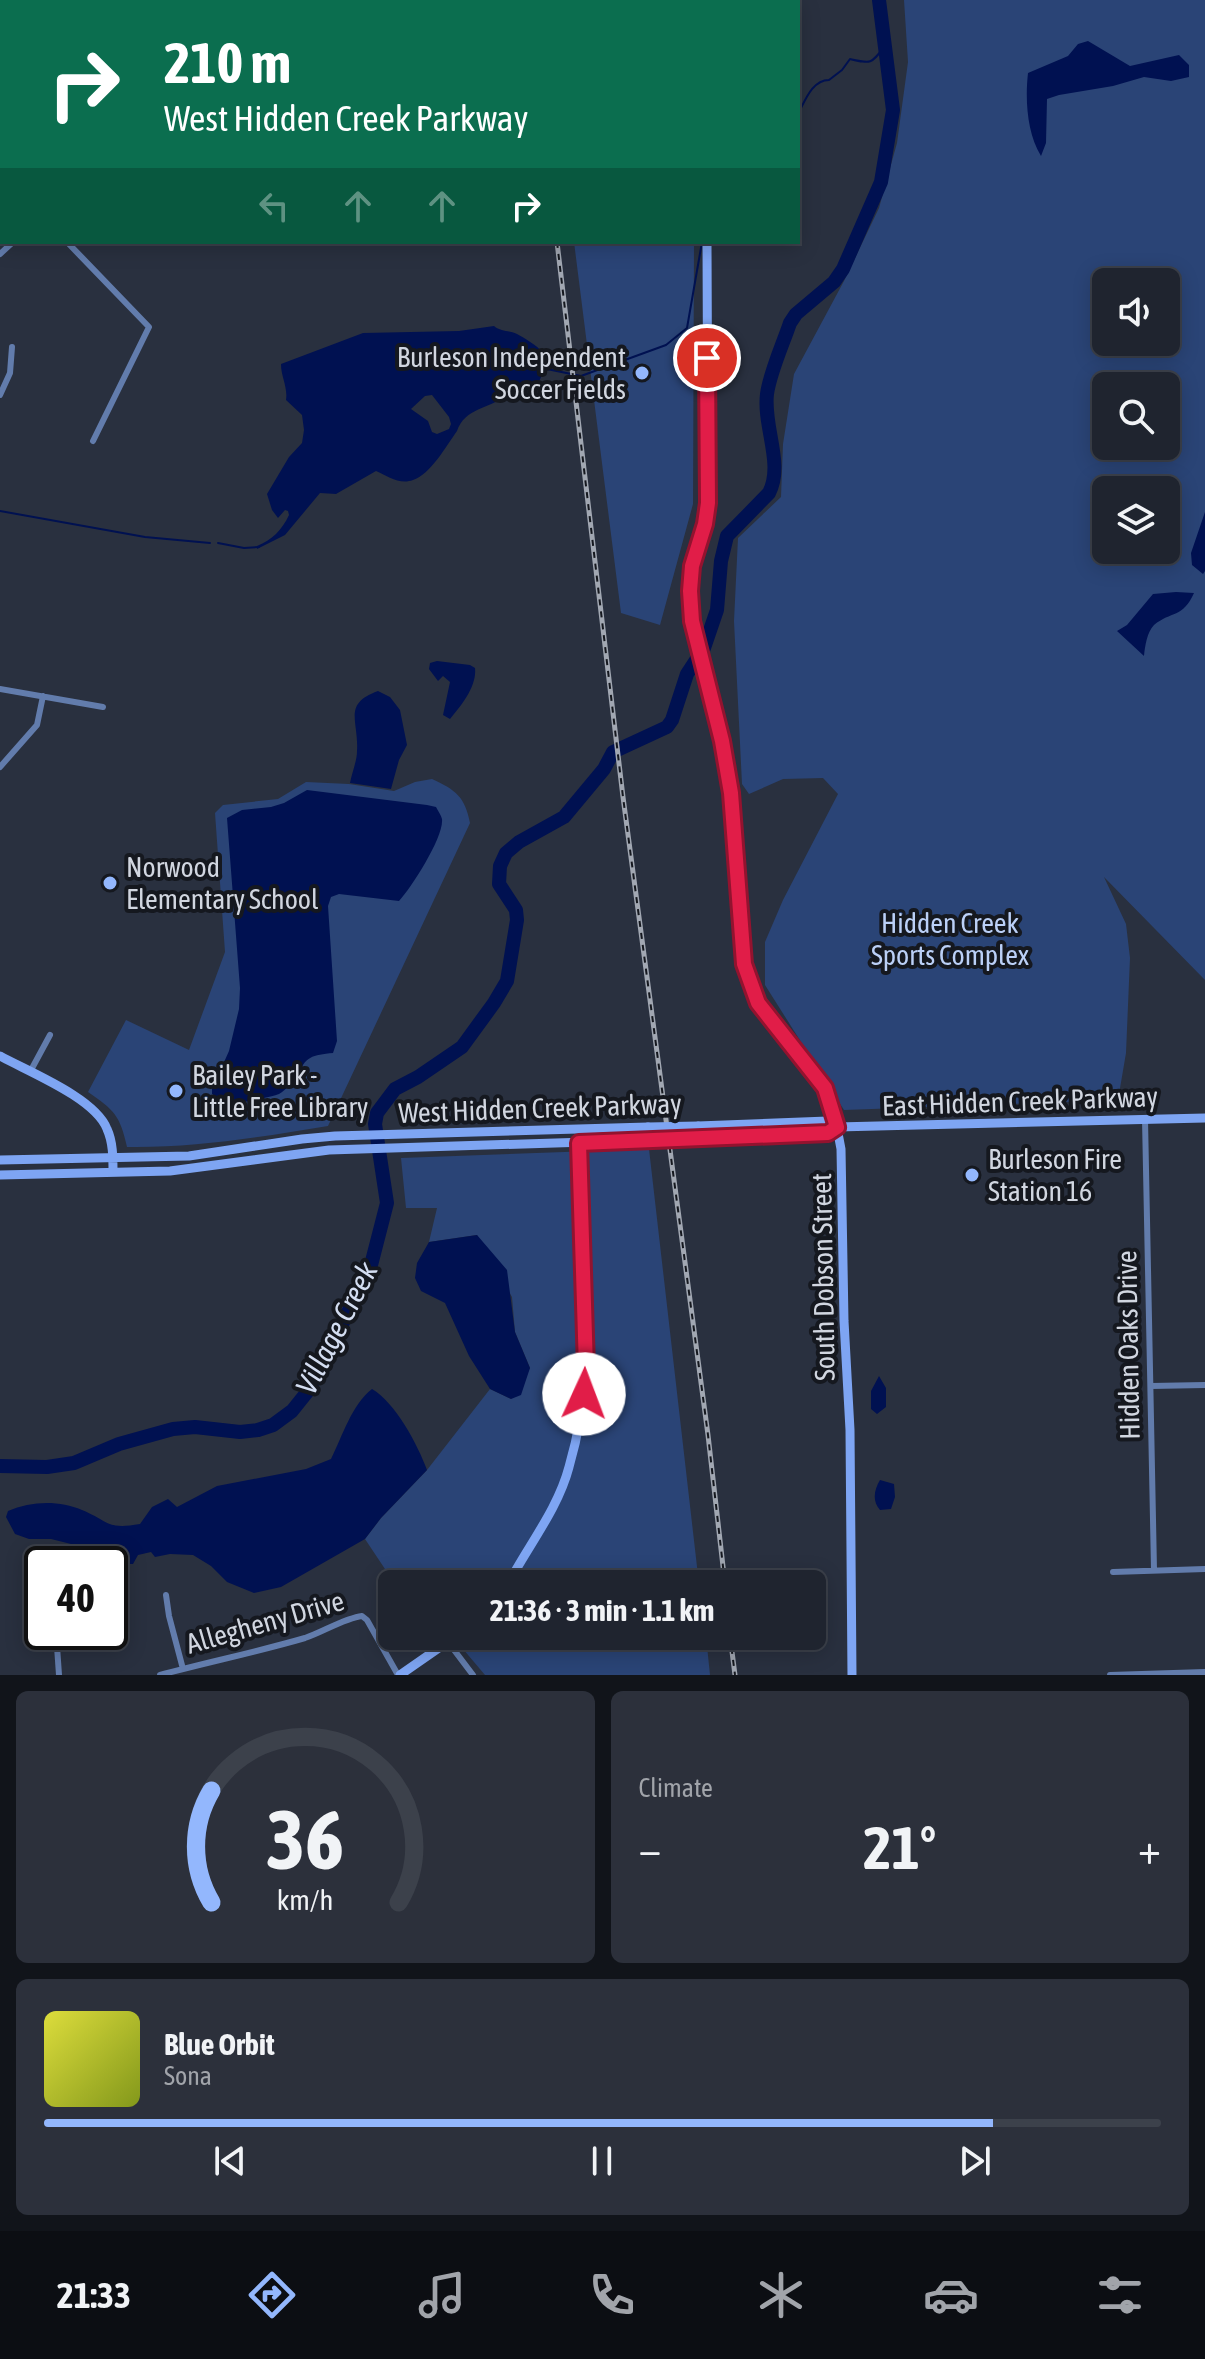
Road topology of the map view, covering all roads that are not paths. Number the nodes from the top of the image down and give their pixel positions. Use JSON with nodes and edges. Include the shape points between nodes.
{"nodes":[{"id":1,"x":69,"y":244,"type":"edge"},
{"id":2,"x":707,"y":244,"type":"edge"},
{"id":3,"x":12,"y":347,"type":"dead end"},
{"id":4,"x":0,"y":395,"type":"edge"},
{"id":5,"x":93,"y":441,"type":"dead end"},
{"id":6,"x":0,"y":689,"type":"edge"},
{"id":7,"x":43,"y":696,"type":"junction"},
{"id":8,"x":103,"y":707,"type":"dead end"},
{"id":9,"x":0,"y":767,"type":"edge"},
{"id":10,"x":50,"y":1035,"type":"dead end"},
{"id":11,"x":0,"y":1056,"type":"edge"},
{"id":12,"x":30,"y":1072,"type":"junction"},
{"id":13,"x":1205,"y":1118,"type":"edge"},
{"id":14,"x":1145,"y":1119,"type":"junction"},
{"id":15,"x":837,"y":1127,"type":"junction"},
{"id":16,"x":578,"y":1129,"type":"junction"},
{"id":17,"x":579,"y":1143,"type":"junction"},
{"id":18,"x":113,"y":1158,"type":"junction"},
{"id":19,"x":0,"y":1160,"type":"edge"},
{"id":20,"x":113,"y":1172,"type":"junction"},
{"id":21,"x":0,"y":1175,"type":"edge"},
{"id":22,"x":1205,"y":1385,"type":"edge"},
{"id":23,"x":1151,"y":1386,"type":"junction"},
{"id":24,"x":1205,"y":1569,"type":"edge"},
{"id":25,"x":516,"y":1570,"type":"edge"},
{"id":26,"x":1154,"y":1570,"type":"junction"},
{"id":27,"x":1113,"y":1572,"type":"dead end"},
{"id":28,"x":166,"y":1595,"type":"dead end"},
{"id":29,"x":57,"y":1650,"type":"edge"},
{"id":30,"x":436,"y":1650,"type":"edge"},
{"id":31,"x":458,"y":1650,"type":"edge"},
{"id":32,"x":183,"y":1669,"type":"junction"},
{"id":33,"x":1205,"y":1672,"type":"edge"},
{"id":34,"x":1159,"y":1674,"type":"edge"},
{"id":35,"x":59,"y":1675,"type":"edge"},
{"id":36,"x":160,"y":1675,"type":"edge"},
{"id":37,"x":399,"y":1675,"type":"edge"},
{"id":38,"x":473,"y":1675,"type":"edge"},
{"id":39,"x":852,"y":1675,"type":"edge"},
{"id":40,"x":1110,"y":1675,"type":"edge"}],
"edges":[{"from":1,"to":5,"type":"street","via":[[149,327]]},
{"from":2,"to":15,"type":"street","name":"South Dobson Street","via":[[708,503],[692,566],[692,621],[731,793],[744,964],[758,1003],[825,1088]]},
{"from":3,"to":4,"type":"street","via":[[10,373]]},
{"from":6,"to":7,"type":"street"},
{"from":7,"to":8,"type":"street"},
{"from":7,"to":9,"type":"street","via":[[37,725]]},
{"from":10,"to":12,"type":"street"},
{"from":11,"to":12,"type":"street"},
{"from":12,"to":18,"type":"street","via":[[100,1115]]},
{"from":13,"to":14,"type":"street","name":"East Hidden Creek Parkway"},
{"from":14,"to":15,"type":"street","name":"East Hidden Creek Parkway"},
{"from":14,"to":23,"type":"street","name":"Hidden Oaks Drive"},
{"from":15,"to":16,"type":"street","name":"West Hidden Creek Parkway","bridge":true,"via":[[828,1121]]},
{"from":15,"to":17,"type":"street","name":"West Hidden Creek Parkway","bridge":true,"via":[[828,1133]]},
{"from":15,"to":39,"type":"street","name":"South Dobson Street","via":[[843,1173]]},
{"from":16,"to":17,"type":"street"},
{"from":16,"to":18,"type":"street","name":"West Hidden Creek Parkway","via":[[335,1136],[189,1156]]},
{"from":17,"to":20,"type":"street","name":"West Hidden Creek Parkway","via":[[329,1150],[183,1170]]},
{"from":17,"to":25,"type":"street","via":[[584,1394],[569,1469]]},
{"from":18,"to":19,"type":"street","name":"West Hidden Creek Parkway"},
{"from":18,"to":20,"type":"street"},
{"from":20,"to":21,"type":"street","name":"West Hidden Creek Parkway"},
{"from":22,"to":23,"type":"street"},
{"from":23,"to":26,"type":"street","name":"Hidden Oaks Drive"},
{"from":24,"to":26,"type":"street"},
{"from":26,"to":27,"type":"street"},
{"from":28,"to":32,"type":"street"},
{"from":29,"to":35,"type":"street"},
{"from":30,"to":37,"type":"street"},
{"from":31,"to":38,"type":"street"},
{"from":32,"to":36,"type":"street","name":"Allegheny Drive"},
{"from":32,"to":37,"type":"street","name":"Allegheny Drive","via":[[291,1642],[362,1616]]},
{"from":33,"to":34,"type":"street"},
{"from":34,"to":40,"type":"street"}]}
